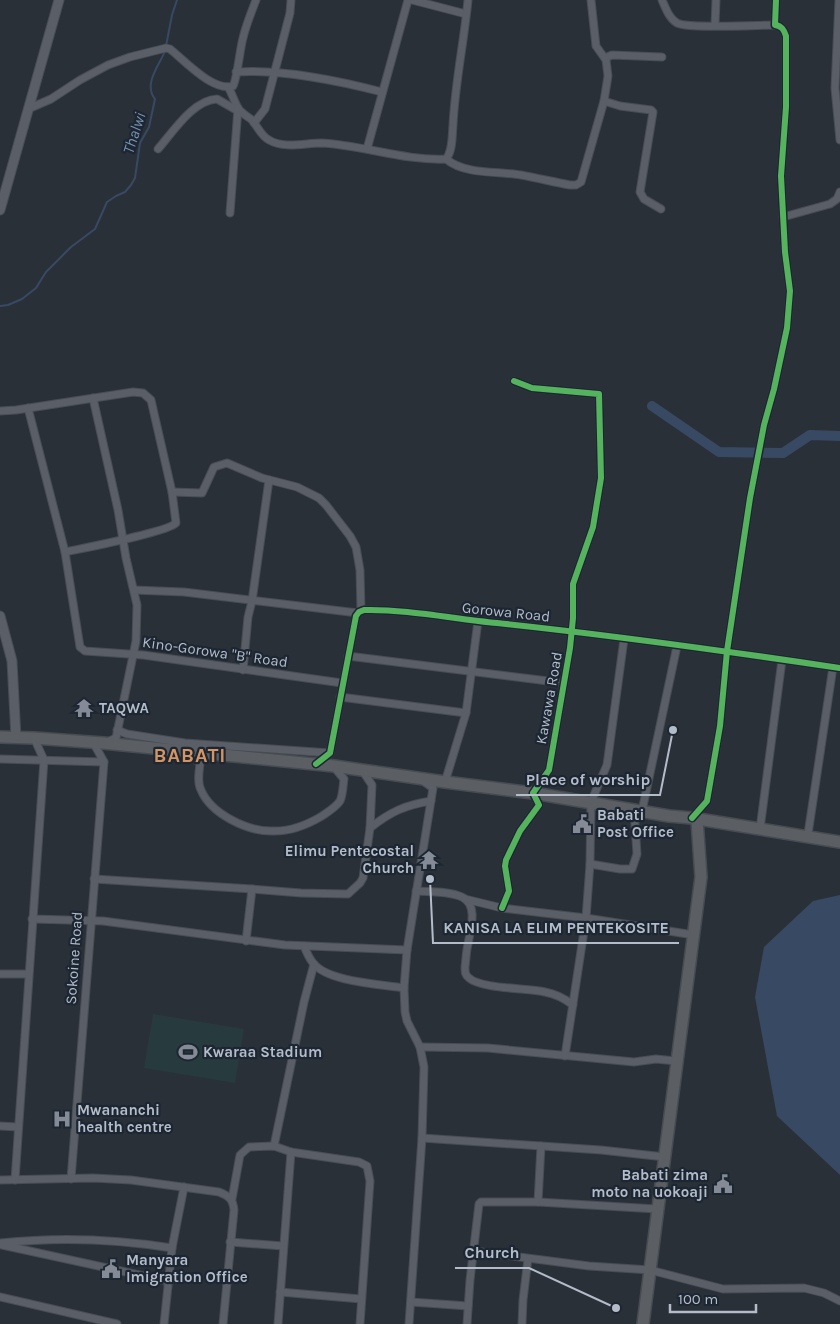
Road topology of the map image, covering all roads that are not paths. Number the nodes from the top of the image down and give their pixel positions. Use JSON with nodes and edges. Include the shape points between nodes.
{"nodes":[{"id":1,"x":59,"y":0,"type":"edge"},
{"id":2,"x":256,"y":0,"type":"edge"},
{"id":3,"x":291,"y":0,"type":"edge"},
{"id":4,"x":408,"y":0,"type":"edge"},
{"id":5,"x":412,"y":0,"type":"edge"},
{"id":6,"x":468,"y":0,"type":"edge"},
{"id":7,"x":591,"y":0,"type":"edge"},
{"id":8,"x":662,"y":0,"type":"edge"},
{"id":9,"x":716,"y":0,"type":"edge"},
{"id":10,"x":776,"y":0,"type":"edge"},
{"id":11,"x":839,"y":0,"type":"edge"},
{"id":12,"x":466,"y":14,"type":"junction"},
{"id":13,"x":775,"y":24,"type":"junction"},
{"id":14,"x":715,"y":25,"type":"junction"},
{"id":15,"x":662,"y":56,"type":"dead end"},
{"id":16,"x":605,"y":58,"type":"junction"},
{"id":17,"x":236,"y":72,"type":"junction"},
{"id":18,"x":274,"y":74,"type":"junction"},
{"id":19,"x":228,"y":87,"type":"junction"},
{"id":20,"x":382,"y":92,"type":"junction"},
{"id":21,"x":604,"y":101,"type":"junction"},
{"id":22,"x":28,"y":109,"type":"junction"},
{"id":23,"x":238,"y":110,"type":"junction"},
{"id":24,"x":254,"y":123,"type":"junction"},
{"id":25,"x":840,"y":140,"type":"edge"},
{"id":26,"x":367,"y":148,"type":"junction"},
{"id":27,"x":158,"y":149,"type":"dead end"},
{"id":28,"x":446,"y":158,"type":"junction"},
{"id":29,"x":840,"y":192,"type":"edge"},
{"id":30,"x":661,"y":209,"type":"dead end"},
{"id":31,"x":0,"y":210,"type":"edge"},
{"id":32,"x":230,"y":213,"type":"dead end"},
{"id":33,"x":783,"y":216,"type":"junction"},
{"id":34,"x":514,"y":381,"type":"dead end"},
{"id":35,"x":93,"y":398,"type":"junction"},
{"id":36,"x":28,"y":408,"type":"junction"},
{"id":37,"x":0,"y":410,"type":"edge"},
{"id":38,"x":269,"y":480,"type":"junction"},
{"id":39,"x":172,"y":492,"type":"junction"},
{"id":40,"x":123,"y":539,"type":"junction"},
{"id":41,"x":65,"y":552,"type":"junction"},
{"id":42,"x":134,"y":590,"type":"junction"},
{"id":43,"x":252,"y":601,"type":"junction"},
{"id":44,"x":359,"y":612,"type":"junction"},
{"id":45,"x":0,"y":616,"type":"edge"},
{"id":46,"x":478,"y":621,"type":"junction"},
{"id":47,"x":572,"y":631,"type":"junction"},
{"id":48,"x":624,"y":639,"type":"junction"},
{"id":49,"x":677,"y":646,"type":"junction"},
{"id":50,"x":727,"y":651,"type":"junction"},
{"id":51,"x":133,"y":655,"type":"junction"},
{"id":52,"x":348,"y":656,"type":"junction"},
{"id":53,"x":782,"y":660,"type":"junction"},
{"id":54,"x":836,"y":668,"type":"edge"},
{"id":55,"x":243,"y":670,"type":"junction"},
{"id":56,"x":472,"y":672,"type":"junction"},
{"id":57,"x":342,"y":683,"type":"junction"},
{"id":58,"x":564,"y":683,"type":"junction"},
{"id":59,"x":340,"y":698,"type":"junction"},
{"id":60,"x":466,"y":713,"type":"junction"},
{"id":61,"x":118,"y":730,"type":"junction"},
{"id":62,"x":0,"y":737,"type":"edge"},
{"id":63,"x":16,"y":738,"type":"junction"},
{"id":64,"x":34,"y":738,"type":"junction"},
{"id":65,"x":98,"y":743,"type":"junction"},
{"id":66,"x":188,"y":747,"type":"junction"},
{"id":67,"x":330,"y":753,"type":"junction"},
{"id":68,"x":0,"y":759,"type":"edge"},
{"id":69,"x":44,"y":760,"type":"junction"},
{"id":70,"x":104,"y":762,"type":"junction"},
{"id":71,"x":316,"y":764,"type":"junction"},
{"id":72,"x":334,"y":766,"type":"junction"},
{"id":73,"x":362,"y":770,"type":"junction"},
{"id":74,"x":421,"y":779,"type":"junction"},
{"id":75,"x":446,"y":782,"type":"junction"},
{"id":76,"x":532,"y":793,"type":"junction"},
{"id":77,"x":431,"y":801,"type":"junction"},
{"id":78,"x":591,"y":802,"type":"junction"},
{"id":79,"x":638,"y":811,"type":"junction"},
{"id":80,"x":669,"y":816,"type":"junction"},
{"id":81,"x":694,"y":819,"type":"junction"},
{"id":82,"x":370,"y":828,"type":"junction"},
{"id":83,"x":760,"y":829,"type":"junction"},
{"id":84,"x":796,"y":836,"type":"junction"},
{"id":85,"x":840,"y":842,"type":"edge"},
{"id":86,"x":590,"y":864,"type":"junction"},
{"id":87,"x":701,"y":877,"type":"junction"},
{"id":88,"x":94,"y":879,"type":"junction"},
{"id":89,"x":252,"y":889,"type":"junction"},
{"id":90,"x":416,"y":892,"type":"junction"},
{"id":91,"x":465,"y":899,"type":"junction"},
{"id":92,"x":502,"y":908,"type":"junction"},
{"id":93,"x":586,"y":918,"type":"junction"},
{"id":94,"x":32,"y":919,"type":"junction"},
{"id":95,"x":91,"y":920,"type":"junction"},
{"id":96,"x":694,"y":935,"type":"junction"},
{"id":97,"x":246,"y":941,"type":"junction"},
{"id":98,"x":304,"y":946,"type":"junction"},
{"id":99,"x":407,"y":950,"type":"junction"},
{"id":100,"x":314,"y":964,"type":"junction"},
{"id":101,"x":0,"y":974,"type":"edge"},
{"id":102,"x":28,"y":974,"type":"junction"},
{"id":103,"x":404,"y":988,"type":"junction"},
{"id":104,"x":573,"y":1005,"type":"junction"},
{"id":105,"x":420,"y":1047,"type":"junction"},
{"id":106,"x":565,"y":1056,"type":"junction"},
{"id":107,"x":676,"y":1061,"type":"junction"},
{"id":108,"x":0,"y":1126,"type":"edge"},
{"id":109,"x":18,"y":1127,"type":"junction"},
{"id":110,"x":422,"y":1138,"type":"junction"},
{"id":111,"x":274,"y":1146,"type":"junction"},
{"id":112,"x":541,"y":1146,"type":"junction"},
{"id":113,"x":291,"y":1152,"type":"junction"},
{"id":114,"x":665,"y":1157,"type":"junction"},
{"id":115,"x":70,"y":1179,"type":"junction"},
{"id":116,"x":0,"y":1180,"type":"edge"},
{"id":117,"x":15,"y":1180,"type":"junction"},
{"id":118,"x":184,"y":1187,"type":"junction"},
{"id":119,"x":232,"y":1199,"type":"junction"},
{"id":120,"x":538,"y":1202,"type":"junction"},
{"id":121,"x":657,"y":1209,"type":"junction"},
{"id":122,"x":230,"y":1242,"type":"junction"},
{"id":123,"x":0,"y":1244,"type":"edge"},
{"id":124,"x":283,"y":1246,"type":"junction"},
{"id":125,"x":172,"y":1248,"type":"junction"},
{"id":126,"x":474,"y":1251,"type":"junction"},
{"id":127,"x":528,"y":1259,"type":"junction"},
{"id":128,"x":650,"y":1270,"type":"junction"},
{"id":129,"x":167,"y":1281,"type":"junction"},
{"id":130,"x":280,"y":1292,"type":"junction"},
{"id":131,"x":0,"y":1297,"type":"edge"},
{"id":132,"x":361,"y":1299,"type":"junction"},
{"id":133,"x":411,"y":1302,"type":"junction"},
{"id":134,"x":840,"y":1302,"type":"edge"},
{"id":135,"x":468,"y":1306,"type":"junction"},
{"id":136,"x":116,"y":1324,"type":"edge"},
{"id":137,"x":164,"y":1324,"type":"edge"},
{"id":138,"x":223,"y":1324,"type":"edge"},
{"id":139,"x":278,"y":1324,"type":"edge"},
{"id":140,"x":360,"y":1324,"type":"edge"},
{"id":141,"x":409,"y":1324,"type":"edge"},
{"id":142,"x":468,"y":1324,"type":"edge"},
{"id":143,"x":522,"y":1324,"type":"edge"},
{"id":144,"x":643,"y":1324,"type":"edge"}],
"edges":[{"from":1,"to":22,"type":"street"},
{"from":2,"to":17,"type":"street"},
{"from":3,"to":18,"type":"street"},
{"from":4,"to":20,"type":"street"},
{"from":5,"to":12,"type":"street"},
{"from":6,"to":12,"type":"street"},
{"from":7,"to":16,"type":"street","via":[[596,46]]},
{"from":8,"to":14,"type":"street","via":[[679,24]]},
{"from":9,"to":14,"type":"street"},
{"from":10,"to":13,"type":"street"},
{"from":11,"to":25,"type":"street","via":[[835,88]]},
{"from":12,"to":28,"type":"street","via":[[451,146]]},
{"from":13,"to":14,"type":"street"},
{"from":13,"to":33,"type":"street","via":[[786,36],[786,108],[781,176]]},
{"from":15,"to":16,"type":"street","via":[[612,55]]},
{"from":16,"to":21,"type":"street","via":[[608,76]]},
{"from":17,"to":18,"type":"street"},
{"from":17,"to":19,"type":"street","via":[[236,83]]},
{"from":18,"to":20,"type":"street","via":[[326,80]]},
{"from":18,"to":24,"type":"street","via":[[265,109]]},
{"from":19,"to":22,"type":"street","via":[[208,79],[166,48],[108,65]]},
{"from":19,"to":23,"type":"street"},
{"from":20,"to":26,"type":"street"},
{"from":21,"to":28,"type":"street","via":[[578,184],[463,167]]},
{"from":21,"to":30,"type":"street","via":[[653,112],[640,192],[644,200]]},
{"from":22,"to":31,"type":"street"},
{"from":23,"to":24,"type":"street"},
{"from":23,"to":27,"type":"street","via":[[217,99],[205,101],[195,107]]},
{"from":23,"to":32,"type":"street"},
{"from":24,"to":26,"type":"street","via":[[266,139],[274,143]]},
{"from":26,"to":28,"type":"street","via":[[388,154]]},
{"from":29,"to":33,"type":"street","via":[[830,204]]},
{"from":33,"to":50,"type":"street","via":[[790,292],[787,328],[751,491]]},
{"from":34,"to":47,"type":"street","name":"Kawawa Road","via":[[532,388],[600,396],[601,478],[592,533],[573,584]]},
{"from":35,"to":36,"type":"street"},
{"from":35,"to":39,"type":"street","via":[[133,392],[150,398]]},
{"from":35,"to":40,"type":"street"},
{"from":36,"to":37,"type":"street"},
{"from":36,"to":41,"type":"street"},
{"from":38,"to":39,"type":"street","via":[[227,463],[214,467],[202,493]]},
{"from":38,"to":43,"type":"street"},
{"from":38,"to":44,"type":"street","via":[[297,487],[319,498],[350,536],[358,556]]},
{"from":39,"to":40,"type":"street","via":[[175,525]]},
{"from":40,"to":41,"type":"street"},
{"from":40,"to":42,"type":"street"},
{"from":41,"to":51,"type":"street","name":"Kino-Gorowa \"B\" Road","via":[[80,647],[84,651]]},
{"from":42,"to":43,"type":"street","name":"Gorowa Road","via":[[162,590]]},
{"from":42,"to":51,"type":"street","via":[[137,630]]},
{"from":43,"to":44,"type":"street","name":"Gorowa Road"},
{"from":43,"to":55,"type":"street"},
{"from":44,"to":46,"type":"street","name":"Gorowa Road","via":[[370,610]]},
{"from":44,"to":52,"type":"street"},
{"from":45,"to":63,"type":"street","via":[[12,660]]},
{"from":46,"to":47,"type":"street","name":"Gorowa Road"},
{"from":46,"to":56,"type":"street"},
{"from":47,"to":48,"type":"street","name":"Gorowa Road"},
{"from":47,"to":58,"type":"street","name":"Kawawa Road"},
{"from":48,"to":49,"type":"street","name":"Gorowa Road"},
{"from":48,"to":78,"type":"street","via":[[607,765]]},
{"from":49,"to":50,"type":"street","name":"Gorowa Road"},
{"from":49,"to":79,"type":"street"},
{"from":50,"to":53,"type":"street","name":"Gorowa Road"},
{"from":50,"to":81,"type":"street","via":[[720,726],[707,800]]},
{"from":51,"to":55,"type":"street","name":"Kino-Gorowa \"B\" Road"},
{"from":51,"to":61,"type":"street"},
{"from":52,"to":56,"type":"street"},
{"from":52,"to":57,"type":"street"},
{"from":53,"to":54,"type":"street","name":"Gorowa Road"},
{"from":53,"to":83,"type":"street"},
{"from":54,"to":84,"type":"street","via":[[808,834]]},
{"from":55,"to":57,"type":"street","name":"Kino-Gorowa \"B\" Road"},
{"from":56,"to":58,"type":"street"},
{"from":56,"to":60,"type":"street"},
{"from":57,"to":59,"type":"street"},
{"from":58,"to":76,"type":"street","name":"Kawawa Road","via":[[549,770]]},
{"from":59,"to":60,"type":"street"},
{"from":59,"to":67,"type":"street"},
{"from":60,"to":75,"type":"street"},
{"from":61,"to":65,"type":"street","via":[[116,738]]},
{"from":61,"to":66,"type":"street"},
{"from":62,"to":63,"type":"highway"},
{"from":63,"to":64,"type":"highway"},
{"from":64,"to":65,"type":"highway"},
{"from":64,"to":69,"type":"street"},
{"from":65,"to":66,"type":"highway","via":[[173,750]]},
{"from":65,"to":70,"type":"street"},
{"from":66,"to":67,"type":"street"},
{"from":66,"to":71,"type":"highway"},
{"from":66,"to":72,"type":"street","via":[[200,764],[199,785],[210,803],[219,812],[247,826],[272,832],[293,829],[314,820],[340,801],[344,779]]},
{"from":67,"to":71,"type":"street"},
{"from":68,"to":69,"type":"street"},
{"from":69,"to":70,"type":"street"},
{"from":69,"to":94,"type":"street"},
{"from":70,"to":88,"type":"street","name":"Sokoine Road"},
{"from":71,"to":72,"type":"highway"},
{"from":72,"to":73,"type":"highway"},
{"from":73,"to":74,"type":"highway"},
{"from":73,"to":82,"type":"street","via":[[372,784]]},
{"from":74,"to":75,"type":"highway"},
{"from":74,"to":77,"type":"street","via":[[433,788]]},
{"from":75,"to":76,"type":"highway"},
{"from":76,"to":78,"type":"highway"},
{"from":76,"to":92,"type":"street","via":[[539,805],[520,831],[506,860],[509,891]]},
{"from":77,"to":82,"type":"street","via":[[399,809]]},
{"from":77,"to":90,"type":"street"},
{"from":78,"to":79,"type":"highway"},
{"from":78,"to":86,"type":"street"},
{"from":79,"to":80,"type":"highway"},
{"from":79,"to":86,"type":"street","via":[[637,854],[632,868]]},
{"from":80,"to":81,"type":"highway"},
{"from":80,"to":87,"type":"highway","via":[[692,828]]},
{"from":81,"to":83,"type":"highway"},
{"from":81,"to":87,"type":"highway"},
{"from":82,"to":89,"type":"street","via":[[363,878],[350,893]]},
{"from":83,"to":84,"type":"highway"},
{"from":84,"to":85,"type":"highway"},
{"from":86,"to":93,"type":"street"},
{"from":87,"to":96,"type":"highway"},
{"from":88,"to":89,"type":"street"},
{"from":88,"to":95,"type":"street","name":"Sokoine Road"},
{"from":89,"to":97,"type":"street"},
{"from":90,"to":91,"type":"street","via":[[444,893]]},
{"from":90,"to":99,"type":"street"},
{"from":91,"to":92,"type":"street"},
{"from":91,"to":104,"type":"street","via":[[472,913],[465,967],[470,979],[490,985],[543,991],[562,996]]},
{"from":92,"to":93,"type":"street"},
{"from":93,"to":96,"type":"street"},
{"from":93,"to":104,"type":"street"},
{"from":94,"to":95,"type":"street"},
{"from":94,"to":102,"type":"street"},
{"from":95,"to":97,"type":"street"},
{"from":95,"to":115,"type":"street","name":"Sokoine Road"},
{"from":96,"to":107,"type":"highway"},
{"from":97,"to":98,"type":"street"},
{"from":98,"to":99,"type":"street"},
{"from":98,"to":100,"type":"street"},
{"from":99,"to":103,"type":"street"},
{"from":100,"to":103,"type":"street","via":[[332,975]]},
{"from":100,"to":111,"type":"street"},
{"from":101,"to":102,"type":"street"},
{"from":102,"to":109,"type":"street"},
{"from":103,"to":105,"type":"street","via":[[407,1021]]},
{"from":104,"to":106,"type":"street"},
{"from":105,"to":106,"type":"street","via":[[488,1048]]},
{"from":105,"to":110,"type":"street","via":[[424,1067]]},
{"from":106,"to":107,"type":"street","via":[[634,1062]]},
{"from":107,"to":114,"type":"highway"},
{"from":108,"to":109,"type":"street"},
{"from":109,"to":117,"type":"street"},
{"from":110,"to":112,"type":"street"},
{"from":110,"to":133,"type":"street"},
{"from":111,"to":113,"type":"street"},
{"from":111,"to":119,"type":"street","via":[[249,1146],[240,1155]]},
{"from":112,"to":114,"type":"street"},
{"from":112,"to":120,"type":"street"},
{"from":113,"to":124,"type":"street"},
{"from":113,"to":132,"type":"street","via":[[367,1166],[370,1181]]},
{"from":114,"to":121,"type":"highway"},
{"from":115,"to":117,"type":"street"},
{"from":115,"to":118,"type":"street","via":[[131,1180]]},
{"from":116,"to":117,"type":"street"},
{"from":118,"to":119,"type":"street","via":[[219,1192]]},
{"from":118,"to":125,"type":"street"},
{"from":119,"to":122,"type":"street","via":[[234,1210]]},
{"from":120,"to":121,"type":"street"},
{"from":120,"to":126,"type":"street","via":[[481,1202]]},
{"from":121,"to":128,"type":"highway"},
{"from":122,"to":124,"type":"street"},
{"from":122,"to":138,"type":"street"},
{"from":123,"to":125,"type":"street","via":[[27,1240],[100,1241]]},
{"from":123,"to":129,"type":"street"},
{"from":124,"to":130,"type":"street"},
{"from":125,"to":129,"type":"street"},
{"from":126,"to":127,"type":"street"},
{"from":126,"to":135,"type":"street"},
{"from":127,"to":128,"type":"street"},
{"from":127,"to":143,"type":"street"},
{"from":128,"to":134,"type":"street","via":[[722,1289],[804,1288],[824,1293]]},
{"from":128,"to":144,"type":"highway"},
{"from":129,"to":137,"type":"street"},
{"from":130,"to":132,"type":"street"},
{"from":130,"to":139,"type":"street"},
{"from":131,"to":136,"type":"street"},
{"from":132,"to":140,"type":"street"},
{"from":133,"to":135,"type":"street"},
{"from":133,"to":141,"type":"street"},
{"from":135,"to":142,"type":"street"}]}
